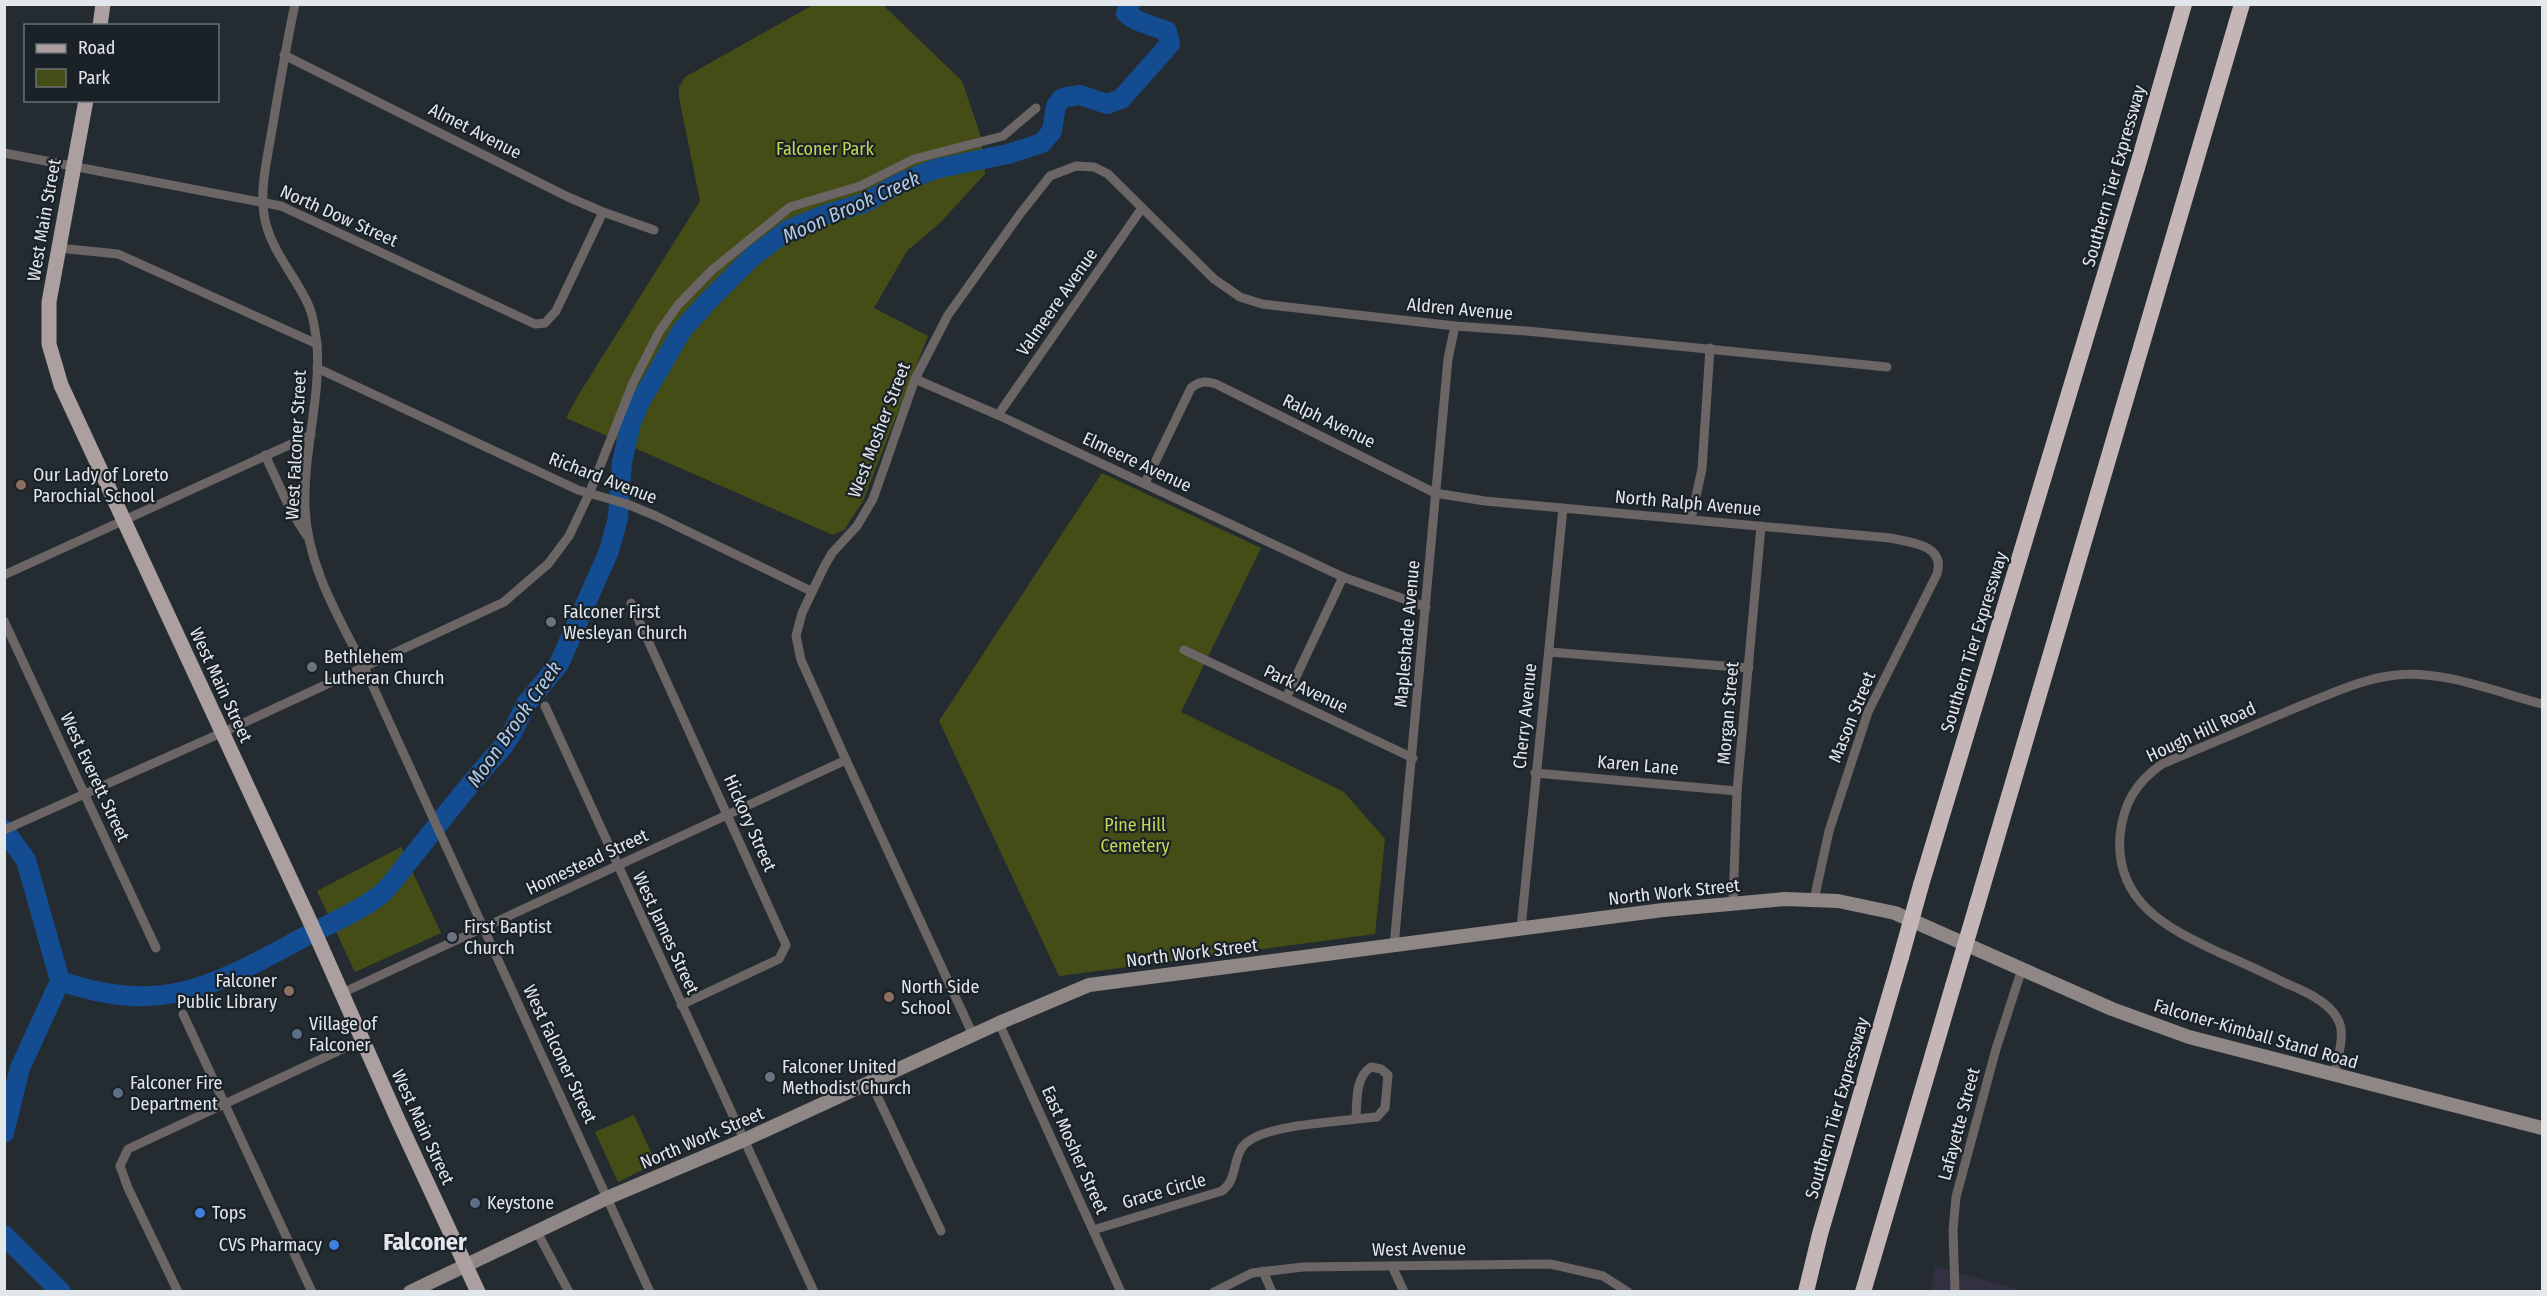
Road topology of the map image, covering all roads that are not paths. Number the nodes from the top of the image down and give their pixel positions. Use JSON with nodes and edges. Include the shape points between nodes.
{"nodes":[{"id":1,"x":104,"y":4,"type":"edge"},
{"id":2,"x":295,"y":4,"type":"edge"},
{"id":3,"x":2184,"y":4,"type":"edge"},
{"id":4,"x":2242,"y":4,"type":"edge"},
{"id":5,"x":100,"y":24,"type":"edge"},
{"id":6,"x":284,"y":55,"type":"junction"},
{"id":7,"x":86,"y":102,"type":"edge"},
{"id":8,"x":1036,"y":108,"type":"dead end"},
{"id":9,"x":4,"y":153,"type":"edge"},
{"id":10,"x":1082,"y":165,"type":"joint"},
{"id":11,"x":74,"y":166,"type":"junction"},
{"id":12,"x":263,"y":201,"type":"junction"},
{"id":13,"x":1142,"y":208,"type":"junction"},
{"id":14,"x":603,"y":213,"type":"junction"},
{"id":15,"x":654,"y":230,"type":"dead end"},
{"id":16,"x":58,"y":248,"type":"junction"},
{"id":17,"x":1455,"y":327,"type":"junction"},
{"id":18,"x":317,"y":345,"type":"junction"},
{"id":19,"x":1710,"y":348,"type":"junction"},
{"id":20,"x":1887,"y":367,"type":"dead end"},
{"id":21,"x":317,"y":368,"type":"junction"},
{"id":22,"x":915,"y":379,"type":"junction"},
{"id":23,"x":998,"y":415,"type":"junction"},
{"id":24,"x":311,"y":435,"type":"junction"},
{"id":25,"x":266,"y":455,"type":"junction"},
{"id":26,"x":1145,"y":483,"type":"junction"},
{"id":27,"x":1436,"y":493,"type":"junction"},
{"id":28,"x":589,"y":494,"type":"junction"},
{"id":29,"x":1563,"y":508,"type":"junction"},
{"id":30,"x":1691,"y":519,"type":"junction"},
{"id":31,"x":124,"y":520,"type":"junction"},
{"id":32,"x":1761,"y":526,"type":"junction"},
{"id":33,"x":308,"y":537,"type":"junction"},
{"id":34,"x":1935,"y":554,"type":"joint"},
{"id":35,"x":4,"y":575,"type":"edge"},
{"id":36,"x":1343,"y":577,"type":"junction"},
{"id":37,"x":811,"y":591,"type":"junction"},
{"id":38,"x":631,"y":603,"type":"dead end"},
{"id":39,"x":1426,"y":607,"type":"junction"},
{"id":40,"x":4,"y":621,"type":"edge"},
{"id":41,"x":1184,"y":650,"type":"dead end"},
{"id":42,"x":1549,"y":652,"type":"junction"},
{"id":43,"x":364,"y":667,"type":"junction"},
{"id":44,"x":1749,"y":668,"type":"junction"},
{"id":45,"x":1286,"y":698,"type":"junction"},
{"id":46,"x":2542,"y":704,"type":"edge"},
{"id":47,"x":545,"y":706,"type":"dead end"},
{"id":48,"x":222,"y":733,"type":"junction"},
{"id":49,"x":1413,"y":758,"type":"junction"},
{"id":50,"x":846,"y":760,"type":"junction"},
{"id":51,"x":1536,"y":773,"type":"junction"},
{"id":52,"x":1737,"y":790,"type":"junction"},
{"id":53,"x":84,"y":795,"type":"junction"},
{"id":54,"x":729,"y":815,"type":"junction"},
{"id":55,"x":4,"y":830,"type":"edge"},
{"id":56,"x":618,"y":866,"type":"junction"},
{"id":57,"x":1814,"y":900,"type":"junction"},
{"id":58,"x":1733,"y":903,"type":"junction"},
{"id":59,"x":1521,"y":928,"type":"junction"},
{"id":60,"x":483,"y":929,"type":"junction"},
{"id":61,"x":1970,"y":945,"type":"joint"},
{"id":62,"x":1394,"y":946,"type":"junction"},
{"id":63,"x":156,"y":948,"type":"dead end"},
{"id":64,"x":2022,"y":969,"type":"junction"},
{"id":65,"x":342,"y":993,"type":"junction"},
{"id":66,"x":681,"y":1005,"type":"junction"},
{"id":67,"x":183,"y":1014,"type":"dead end"},
{"id":68,"x":999,"y":1023,"type":"junction"},
{"id":69,"x":973,"y":1035,"type":"junction"},
{"id":70,"x":362,"y":1040,"type":"junction"},
{"id":71,"x":2334,"y":1076,"type":"junction"},
{"id":72,"x":871,"y":1083,"type":"junction"},
{"id":73,"x":224,"y":1104,"type":"junction"},
{"id":74,"x":1356,"y":1119,"type":"junction"},
{"id":75,"x":2542,"y":1128,"type":"edge"},
{"id":76,"x":744,"y":1140,"type":"junction"},
{"id":77,"x":607,"y":1198,"type":"junction"},
{"id":78,"x":1093,"y":1230,"type":"junction"},
{"id":79,"x":941,"y":1231,"type":"dead end"},
{"id":80,"x":537,"y":1232,"type":"junction"},
{"id":81,"x":467,"y":1264,"type":"junction"},
{"id":82,"x":1392,"y":1266,"type":"junction"},
{"id":83,"x":1263,"y":1271,"type":"junction"},
{"id":84,"x":1865,"y":1285,"type":"edge"},
{"id":85,"x":1626,"y":1290,"type":"edge"},
{"id":86,"x":177,"y":1292,"type":"edge"},
{"id":87,"x":312,"y":1292,"type":"edge"},
{"id":88,"x":410,"y":1292,"type":"edge"},
{"id":89,"x":478,"y":1292,"type":"edge"},
{"id":90,"x":569,"y":1292,"type":"edge"},
{"id":91,"x":650,"y":1292,"type":"edge"},
{"id":92,"x":814,"y":1292,"type":"edge"},
{"id":93,"x":1121,"y":1292,"type":"edge"},
{"id":94,"x":1214,"y":1292,"type":"edge"},
{"id":95,"x":1272,"y":1292,"type":"edge"},
{"id":96,"x":1404,"y":1292,"type":"edge"},
{"id":97,"x":1806,"y":1292,"type":"edge"},
{"id":98,"x":1955,"y":1292,"type":"edge"}],
"edges":[{"from":1,"to":5,"type":"main road"},
{"from":2,"to":6,"type":"street","name":"West Falconer Street"},
{"from":3,"to":97,"type":"highway","name":"Southern Tier Expressway","bridge":true,"via":[[1921,885]]},
{"from":4,"to":84,"type":"highway","bridge":true},
{"from":6,"to":12,"type":"street","name":"West Falconer Street"},
{"from":6,"to":14,"type":"street","name":"Almet Avenue"},
{"from":7,"to":11,"type":"main road","name":"West Main Street"},
{"from":8,"to":28,"type":"street","via":[[1003,136],[914,159],[860,186],[790,207],[712,270],[678,305],[659,332],[633,383]]},
{"from":9,"to":11,"type":"street","name":"North Dow Street"},
{"from":10,"to":13,"type":"street","name":"Aldren Avenue","via":[[1108,174]]},
{"from":10,"to":22,"type":"street","name":"West Mosher Street","via":[[1059,170],[1042,184],[948,315]]},
{"from":11,"to":12,"type":"street","name":"North Dow Street"},
{"from":11,"to":16,"type":"main road","name":"West Main Street"},
{"from":12,"to":14,"type":"street","name":"North Dow Street","via":[[300,213],[524,320],[545,323],[556,311]]},
{"from":12,"to":18,"type":"street","name":"West Falconer Street","via":[[272,243],[308,304]]},
{"from":13,"to":17,"type":"street","name":"Aldren Avenue","via":[[1214,279],[1240,297],[1262,304]]},
{"from":13,"to":23,"type":"street","name":"Valmeere Avenue"},
{"from":14,"to":15,"type":"street","name":"Almet Avenue"},
{"from":16,"to":18,"type":"street","via":[[118,254]]},
{"from":16,"to":31,"type":"main road","name":"West Main Street","via":[[49,302],[49,344],[61,385]]},
{"from":17,"to":19,"type":"street","name":"Aldren Avenue"},
{"from":17,"to":27,"type":"street","name":"Mapleshade Avenue","via":[[1448,359]]},
{"from":18,"to":21,"type":"street","name":"West Falconer Street"},
{"from":19,"to":20,"type":"street","name":"Aldren Avenue"},
{"from":19,"to":30,"type":"street","via":[[1701,469]]},
{"from":21,"to":24,"type":"street","name":"West Falconer Street"},
{"from":21,"to":28,"type":"street","name":"Richard Avenue"},
{"from":22,"to":23,"type":"street","name":"Elmeere Avenue"},
{"from":22,"to":37,"type":"street","name":"West Mosher Street","via":[[873,499],[857,526],[832,553]]},
{"from":23,"to":26,"type":"street","name":"Elmeere Avenue"},
{"from":24,"to":25,"type":"street"},
{"from":24,"to":33,"type":"street","name":"West Falconer Street","via":[[305,506]]},
{"from":25,"to":31,"type":"street"},
{"from":25,"to":33,"type":"street","via":[[291,511]]},
{"from":26,"to":27,"type":"street","name":"Ralph Avenue","via":[[1191,388],[1208,381]]},
{"from":26,"to":36,"type":"street","name":"Elmeere Avenue"},
{"from":27,"to":29,"type":"street","name":"North Ralph Avenue"},
{"from":27,"to":39,"type":"street","name":"Mapleshade Avenue"},
{"from":28,"to":37,"type":"street","name":"Richard Avenue","via":[[627,504]]},
{"from":28,"to":43,"type":"street","via":[[558,553],[504,602]]},
{"from":29,"to":30,"type":"street","name":"North Ralph Avenue"},
{"from":29,"to":42,"type":"street","name":"Cherry Avenue"},
{"from":30,"to":32,"type":"street","name":"North Ralph Avenue"},
{"from":31,"to":35,"type":"street"},
{"from":31,"to":48,"type":"main road","name":"West Main Street"},
{"from":32,"to":34,"type":"street","name":"North Ralph Avenue","via":[[1890,538],[1923,545]]},
{"from":32,"to":44,"type":"street","name":"Morgan Street"},
{"from":33,"to":43,"type":"street","name":"West Falconer Street","via":[[330,601]]},
{"from":34,"to":57,"type":"street","name":"Mason Street","via":[[1937,574],[1856,743],[1829,831]]},
{"from":36,"to":39,"type":"street","name":"Elmeere Avenue"},
{"from":36,"to":45,"type":"street"},
{"from":37,"to":50,"type":"street","name":"West Mosher Street","via":[[797,626],[797,648]]},
{"from":38,"to":54,"type":"street","name":"Hickory Street"},
{"from":39,"to":49,"type":"street","name":"Mapleshade Avenue"},
{"from":40,"to":53,"type":"street","name":"West Everett Street"},
{"from":41,"to":45,"type":"street","name":"Park Avenue"},
{"from":42,"to":44,"type":"street"},
{"from":42,"to":51,"type":"street","name":"Cherry Avenue"},
{"from":43,"to":48,"type":"street"},
{"from":43,"to":60,"type":"street","name":"West Falconer Street"},
{"from":44,"to":52,"type":"street","name":"Morgan Street"},
{"from":45,"to":49,"type":"street","name":"Park Avenue"},
{"from":46,"to":71,"type":"street","name":"Hough Hill Road","via":[[2421,675],[2371,680],[2162,764],[2134,790],[2126,807],[2120,842],[2127,878],[2140,903],[2181,935],[2302,990],[2322,1003],[2337,1017],[2342,1030]]},
{"from":47,"to":56,"type":"street","name":"West James Street"},
{"from":48,"to":53,"type":"street"},
{"from":48,"to":65,"type":"main road","name":"West Main Street"},
{"from":49,"to":62,"type":"street","name":"Mapleshade Avenue"},
{"from":50,"to":54,"type":"street","name":"Homestead Street"},
{"from":50,"to":69,"type":"street","name":"West Mosher Street"},
{"from":51,"to":52,"type":"street","name":"Karen Lane"},
{"from":51,"to":59,"type":"street","name":"Cherry Avenue"},
{"from":52,"to":58,"type":"street","name":"Morgan Street"},
{"from":53,"to":55,"type":"street"},
{"from":53,"to":63,"type":"street","name":"West Everett Street"},
{"from":54,"to":56,"type":"street","name":"Homestead Street"},
{"from":54,"to":66,"type":"street","name":"Hickory Street","via":[[785,940],[785,952],[779,959]]},
{"from":56,"to":60,"type":"street","name":"Homestead Street"},
{"from":56,"to":66,"type":"street","name":"West James Street"},
{"from":57,"to":58,"type":"street","name":"North Work Street"},
{"from":57,"to":61,"type":"street","name":"North Work Street","via":[[1895,913]]},
{"from":58,"to":59,"type":"street","name":"North Work Street"},
{"from":59,"to":62,"type":"street","name":"North Work Street"},
{"from":60,"to":65,"type":"street","name":"Homestead Street"},
{"from":60,"to":77,"type":"street","name":"West Falconer Street"},
{"from":61,"to":64,"type":"street","name":"Falconer-Kimball Stand Road"},
{"from":62,"to":68,"type":"street","name":"North Work Street","via":[[1089,985]]},
{"from":64,"to":71,"type":"street","name":"Falconer-Kimball Stand Road","via":[[2189,1037]]},
{"from":64,"to":98,"type":"street","name":"Lafayette Street","via":[[1956,1197]]},
{"from":65,"to":70,"type":"main road","name":"West Main Street"},
{"from":66,"to":76,"type":"street","name":"West James Street"},
{"from":67,"to":73,"type":"street"},
{"from":68,"to":69,"type":"street","name":"North Work Street"},
{"from":68,"to":78,"type":"street","name":"East Mosher Street"},
{"from":69,"to":72,"type":"street","name":"North Work Street"},
{"from":70,"to":73,"type":"street"},
{"from":70,"to":81,"type":"main road","name":"West Main Street"},
{"from":71,"to":75,"type":"street","name":"Falconer-Kimball Stand Road"},
{"from":72,"to":76,"type":"street","name":"North Work Street"},
{"from":72,"to":79,"type":"street"},
{"from":73,"to":86,"type":"street","via":[[128,1149],[120,1166]]},
{"from":73,"to":87,"type":"street"},
{"from":74,"to":74,"type":"street","name":"Grace Circle","via":[[1377,1117],[1385,1108],[1389,1081],[1385,1072],[1371,1067],[1360,1077]]},
{"from":74,"to":78,"type":"street","name":"Grace Circle","via":[[1258,1136],[1241,1149],[1228,1186],[1222,1191]]},
{"from":76,"to":77,"type":"street","name":"North Work Street"},
{"from":76,"to":92,"type":"street","name":"West James Street"},
{"from":77,"to":80,"type":"street","name":"North Work Street"},
{"from":77,"to":91,"type":"street","name":"West Falconer Street"},
{"from":78,"to":93,"type":"street","name":"East Mosher Street"},
{"from":80,"to":81,"type":"street","name":"North Work Street"},
{"from":80,"to":90,"type":"street"},
{"from":81,"to":88,"type":"street","name":"North Work Street"},
{"from":81,"to":89,"type":"main road","name":"West Main Street"},
{"from":82,"to":83,"type":"street","name":"West Avenue"},
{"from":82,"to":85,"type":"street","name":"West Avenue","via":[[1550,1264],[1603,1276]]},
{"from":82,"to":96,"type":"street"},
{"from":83,"to":94,"type":"street","name":"West Avenue"},
{"from":83,"to":95,"type":"street"}]}
